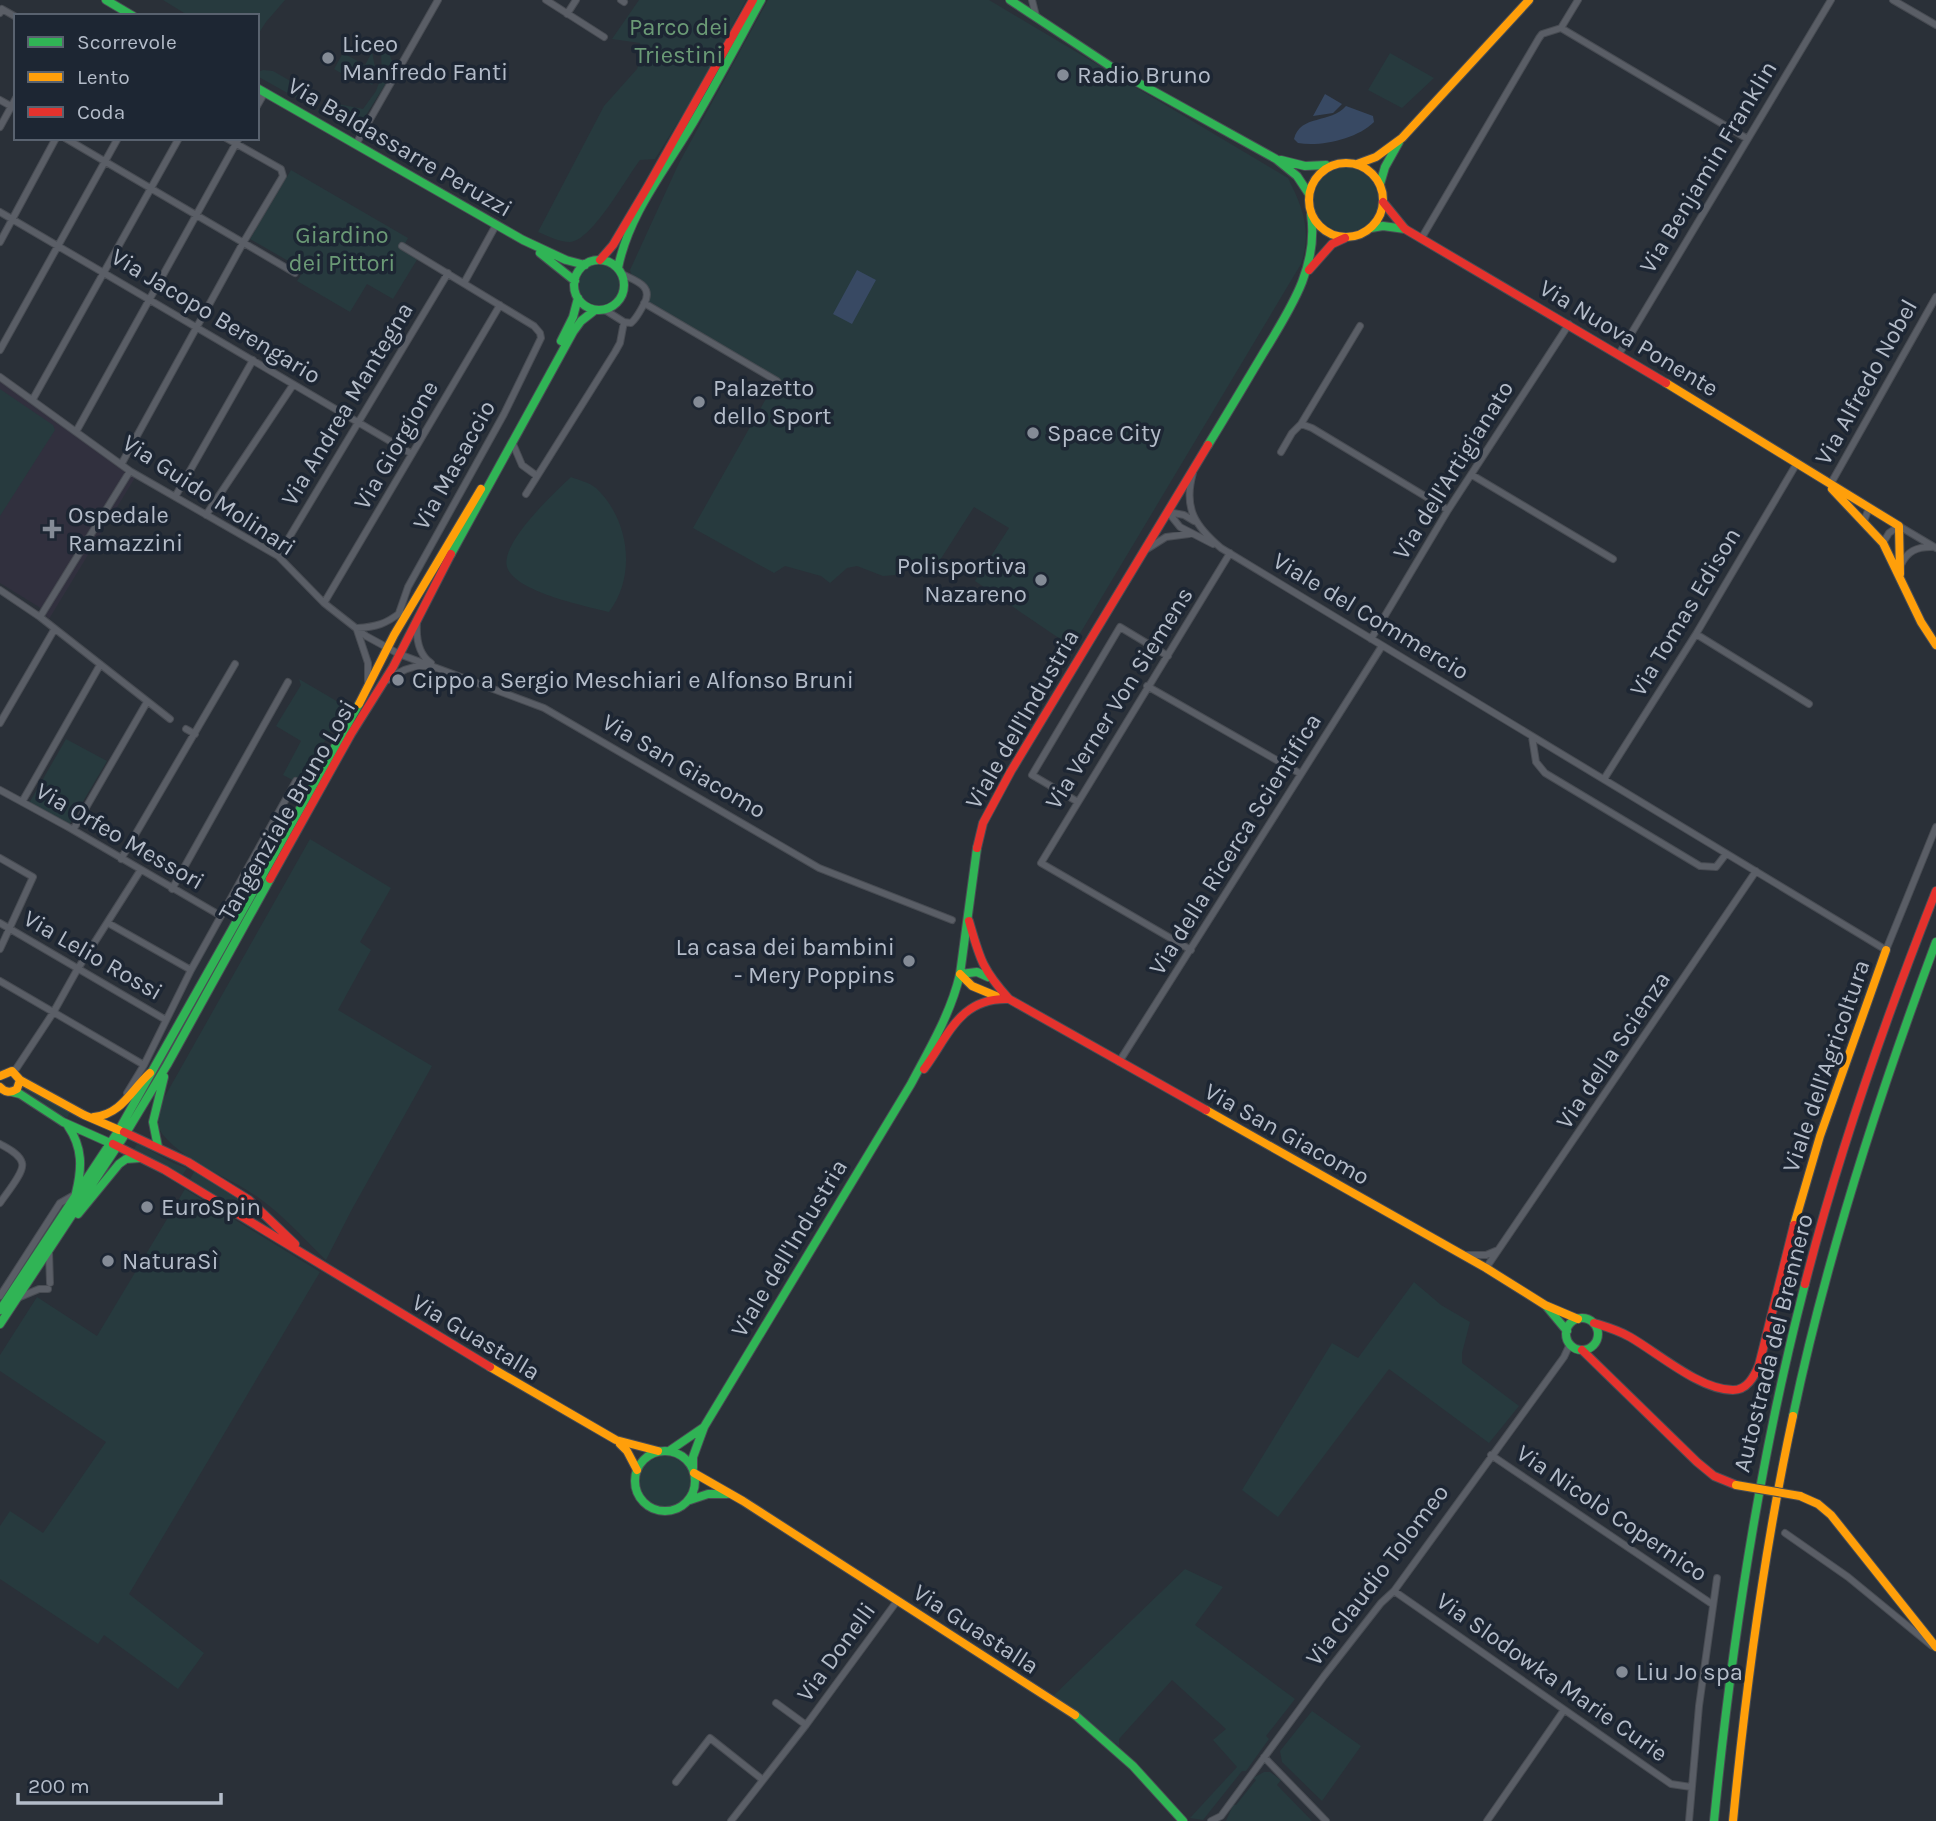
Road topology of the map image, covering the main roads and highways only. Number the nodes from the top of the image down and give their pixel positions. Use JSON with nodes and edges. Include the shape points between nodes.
{"nodes":[{"id":1,"x":106,"y":0,"type":"edge"},
{"id":2,"x":753,"y":0,"type":"edge"},
{"id":3,"x":761,"y":0,"type":"edge"},
{"id":4,"x":1010,"y":0,"type":"edge"},
{"id":5,"x":1529,"y":0,"type":"edge"},
{"id":6,"x":130,"y":14,"type":"edge"},
{"id":7,"x":261,"y":90,"type":"edge"},
{"id":8,"x":1402,"y":138,"type":"junction"},
{"id":9,"x":1276,"y":159,"type":"junction"},
{"id":10,"x":1357,"y":164,"type":"junction"},
{"id":11,"x":1333,"y":165,"type":"junction"},
{"id":12,"x":1380,"y":184,"type":"junction"},
{"id":13,"x":1309,"y":194,"type":"junction"},
{"id":14,"x":1384,"y":202,"type":"junction"},
{"id":15,"x":1311,"y":214,"type":"junction"},
{"id":16,"x":1371,"y":228,"type":"junction"},
{"id":17,"x":1405,"y":229,"type":"junction"},
{"id":18,"x":1346,"y":237,"type":"junction"},
{"id":19,"x":523,"y":240,"type":"junction"},
{"id":20,"x":600,"y":260,"type":"junction"},
{"id":21,"x":585,"y":265,"type":"junction"},
{"id":22,"x":1309,"y":270,"type":"junction"},
{"id":23,"x":620,"y":271,"type":"junction"},
{"id":24,"x":575,"y":281,"type":"junction"},
{"id":25,"x":578,"y":298,"type":"junction"},
{"id":26,"x":595,"y":310,"type":"junction"},
{"id":27,"x":1830,"y":485,"type":"junction"},
{"id":28,"x":1900,"y":574,"type":"junction"},
{"id":29,"x":1936,"y":645,"type":"edge"},
{"id":30,"x":393,"y":651,"type":"junction"},
{"id":31,"x":1936,"y":891,"type":"edge"},
{"id":32,"x":968,"y":914,"type":"junction"},
{"id":33,"x":1936,"y":942,"type":"edge"},
{"id":34,"x":1886,"y":950,"type":"road end"},
{"id":35,"x":961,"y":974,"type":"junction"},
{"id":36,"x":991,"y":979,"type":"junction"},
{"id":37,"x":996,"y":997,"type":"junction"},
{"id":38,"x":1009,"y":999,"type":"junction"},
{"id":39,"x":167,"y":1065,"type":"junction"},
{"id":40,"x":5,"y":1071,"type":"edge"},
{"id":41,"x":153,"y":1072,"type":"junction"},
{"id":42,"x":20,"y":1080,"type":"junction"},
{"id":43,"x":911,"y":1084,"type":"junction"},
{"id":44,"x":4,"y":1091,"type":"edge"},
{"id":45,"x":84,"y":1115,"type":"junction"},
{"id":46,"x":63,"y":1122,"type":"junction"},
{"id":47,"x":123,"y":1131,"type":"junction"},
{"id":48,"x":114,"y":1145,"type":"junction"},
{"id":49,"x":158,"y":1147,"type":"junction"},
{"id":50,"x":145,"y":1158,"type":"junction"},
{"id":51,"x":193,"y":1166,"type":"junction"},
{"id":52,"x":184,"y":1181,"type":"junction"},
{"id":53,"x":76,"y":1195,"type":"junction"},
{"id":54,"x":249,"y":1200,"type":"junction"},
{"id":55,"x":241,"y":1216,"type":"junction"},
{"id":56,"x":64,"y":1227,"type":"junction"},
{"id":57,"x":318,"y":1264,"type":"junction"},
{"id":58,"x":1545,"y":1305,"type":"junction"},
{"id":59,"x":0,"y":1310,"type":"edge"},
{"id":60,"x":1578,"y":1318,"type":"junction"},
{"id":61,"x":1594,"y":1323,"type":"junction"},
{"id":62,"x":0,"y":1324,"type":"edge"},
{"id":63,"x":1567,"y":1331,"type":"junction"},
{"id":64,"x":1626,"y":1335,"type":"junction"},
{"id":65,"x":1595,"y":1342,"type":"junction"},
{"id":66,"x":1580,"y":1350,"type":"junction"},
{"id":67,"x":1594,"y":1362,"type":"junction"},
{"id":68,"x":704,"y":1427,"type":"junction"},
{"id":69,"x":616,"y":1440,"type":"junction"},
{"id":70,"x":659,"y":1451,"type":"junction"},
{"id":71,"x":669,"y":1451,"type":"junction"},
{"id":72,"x":637,"y":1470,"type":"junction"},
{"id":73,"x":694,"y":1470,"type":"junction"},
{"id":74,"x":729,"y":1494,"type":"junction"},
{"id":75,"x":688,"y":1501,"type":"junction"},
{"id":76,"x":1936,"y":1648,"type":"edge"},
{"id":77,"x":1183,"y":1821,"type":"edge"},
{"id":78,"x":1714,"y":1821,"type":"edge"},
{"id":79,"x":1733,"y":1821,"type":"edge"}],
"edges":[{"from":1,"to":6,"type":"main road"},
{"from":2,"to":20,"type":"main road","via":[[648,186]]},
{"from":3,"to":23,"type":"main road","via":[[631,226],[621,250]]},
{"from":4,"to":9,"type":"main road","via":[[1119,72]]},
{"from":5,"to":8,"type":"main road"},
{"from":7,"to":19,"type":"main road","name":"Via Baldassarre Peruzzi"},
{"from":8,"to":10,"type":"main road"},
{"from":8,"to":12,"type":"main road"},
{"from":9,"to":11,"type":"main road","via":[[1305,166]]},
{"from":9,"to":13,"type":"main road","via":[[1297,176]]},
{"from":10,"to":11,"type":"main road"},
{"from":10,"to":12,"type":"main road"},
{"from":11,"to":13,"type":"main road","via":[[1317,176]]},
{"from":12,"to":14,"type":"main road"},
{"from":13,"to":15,"type":"main road"},
{"from":14,"to":16,"type":"main road"},
{"from":14,"to":17,"type":"main road","name":"Via Nuova Ponente"},
{"from":15,"to":18,"type":"main road","via":[[1325,231]]},
{"from":15,"to":22,"type":"main road","name":"Viale dell'Industria","via":[[1314,236]]},
{"from":16,"to":17,"type":"main road","name":"Via Nuova Ponente"},
{"from":16,"to":18,"type":"main road"},
{"from":17,"to":27,"type":"main road","name":"Via Nuova Ponente"},
{"from":18,"to":22,"type":"main road","name":"Viale dell'Industria","via":[[1332,244]]},
{"from":19,"to":21,"type":"main road","name":"Via Baldassarre Peruzzi"},
{"from":19,"to":24,"type":"main road","name":"Via Baldassarre Peruzzi"},
{"from":20,"to":21,"type":"main road"},
{"from":20,"to":23,"type":"main road"},
{"from":21,"to":24,"type":"main road"},
{"from":22,"to":32,"type":"main road","name":"Viale dell'Industria","via":[[1296,300],[988,812],[976,848]]},
{"from":23,"to":26,"type":"main road","via":[[622,295],[612,307]]},
{"from":24,"to":25,"type":"main road"},
{"from":25,"to":26,"type":"main road"},
{"from":25,"to":30,"type":"main road","name":"Tangenziale Bruno Losi","via":[[535,394],[414,603]]},
{"from":26,"to":30,"type":"main road","name":"Tangenziale Bruno Losi","via":[[573,332],[418,617]]},
{"from":27,"to":28,"type":"main road","name":"Via Nuova Ponente","via":[[1883,543]]},
{"from":27,"to":28,"type":"main road","name":"Via Nuova Ponente","via":[[1899,526]]},
{"from":28,"to":29,"type":"main road","name":"Via Nuova Ponente"},
{"from":30,"to":39,"type":"main road","name":"Tangenziale Bruno Losi","via":[[379,688]]},
{"from":30,"to":41,"type":"main road","name":"Tangenziale Bruno Losi","via":[[367,689]]},
{"from":31,"to":78,"type":"main road","name":"Autostrada del Brennero","via":[[1853,1116],[1785,1361],[1739,1599]]},
{"from":32,"to":35,"type":"main road","name":"Viale dell'Industria"},
{"from":32,"to":36,"type":"main road","name":"Via San Giacomo","via":[[981,963]]},
{"from":33,"to":79,"type":"main road","name":"Autostrada del Brennero","via":[[1857,1167],[1804,1365],[1758,1602]]},
{"from":34,"to":64,"type":"main road","name":"Viale dell'Agricoltura","via":[[1820,1136],[1754,1377],[1737,1389],[1717,1387]]},
{"from":35,"to":36,"type":"main road","via":[[977,972]]},
{"from":35,"to":37,"type":"main road","name":"Via San Giacomo","via":[[972,986]]},
{"from":35,"to":43,"type":"main road","name":"Viale dell'Industria","via":[[942,1026]]},
{"from":36,"to":38,"type":"main road","name":"Via San Giacomo"},
{"from":37,"to":38,"type":"main road","name":"Via San Giacomo"},
{"from":37,"to":43,"type":"main road","via":[[968,1008]]},
{"from":38,"to":58,"type":"main road","name":"Via San Giacomo"},
{"from":39,"to":47,"type":"main road","name":"Tangenziale Bruno Losi"},
{"from":39,"to":49,"type":"main road","via":[[153,1122]]},
{"from":40,"to":42,"type":"main road"},
{"from":41,"to":45,"type":"main road","via":[[108,1115]]},
{"from":41,"to":47,"type":"main road","name":"Tangenziale Bruno Losi"},
{"from":42,"to":44,"type":"main road","via":[[19,1086]]},
{"from":42,"to":45,"type":"main road","name":"Via Guastalla"},
{"from":43,"to":68,"type":"main road","name":"Viale dell'Industria"},
{"from":44,"to":46,"type":"main road","name":"Via Guastalla","via":[[20,1094]]},
{"from":45,"to":47,"type":"main road","name":"Via Guastalla"},
{"from":46,"to":48,"type":"main road","name":"Via Guastalla"},
{"from":46,"to":53,"type":"main road","via":[[74,1135],[82,1160]]},
{"from":47,"to":48,"type":"main road","name":"Tangenziale Bruno Losi"},
{"from":47,"to":49,"type":"main road","name":"Via Guastalla"},
{"from":48,"to":50,"type":"main road","name":"Via Guastalla"},
{"from":48,"to":53,"type":"main road","name":"Tangenziale Bruno Losi"},
{"from":48,"to":56,"type":"main road","name":"Tangenziale Bruno Losi"},
{"from":49,"to":51,"type":"main road","name":"Via Guastalla"},
{"from":50,"to":52,"type":"main road","name":"Via Guastalla"},
{"from":50,"to":56,"type":"main road","via":[[132,1157],[119,1164]]},
{"from":51,"to":52,"type":"main road"},
{"from":51,"to":54,"type":"main road","name":"Via Guastalla"},
{"from":52,"to":55,"type":"main road","name":"Via Guastalla"},
{"from":53,"to":59,"type":"main road","name":"Tangenziale Bruno Losi"},
{"from":54,"to":55,"type":"main road"},
{"from":54,"to":57,"type":"main road","name":"Via Guastalla"},
{"from":55,"to":57,"type":"main road","name":"Via Guastalla"},
{"from":56,"to":62,"type":"main road","name":"Tangenziale Bruno Losi"},
{"from":57,"to":69,"type":"main road","name":"Via Guastalla"},
{"from":58,"to":60,"type":"main road","name":"Via San Giacomo"},
{"from":58,"to":63,"type":"main road","name":"Via San Giacomo"},
{"from":60,"to":61,"type":"main road"},
{"from":60,"to":63,"type":"main road"},
{"from":61,"to":64,"type":"main road","name":"Viale dell'Agricoltura"},
{"from":61,"to":65,"type":"main road","via":[[1598,1330]]},
{"from":63,"to":66,"type":"main road","via":[[1570,1344]]},
{"from":64,"to":65,"type":"main road","via":[[1605,1334]]},
{"from":65,"to":66,"type":"main road"},
{"from":65,"to":67,"type":"main road"},
{"from":66,"to":67,"type":"main road"},
{"from":67,"to":76,"type":"main road","bridge":true,"via":[[1720,1479],[1818,1504]]},
{"from":68,"to":71,"type":"main road","name":"Viale dell'Industria"},
{"from":68,"to":73,"type":"main road","name":"Viale dell'Industria","via":[[693,1457]]},
{"from":69,"to":70,"type":"main road","name":"Via Guastalla"},
{"from":69,"to":72,"type":"main road","name":"Via Guastalla"},
{"from":70,"to":71,"type":"main road"},
{"from":70,"to":72,"type":"main road","via":[[649,1455]]},
{"from":71,"to":73,"type":"main road","via":[[679,1454]]},
{"from":72,"to":75,"type":"main road","via":[[636,1488],[646,1504],[672,1510]]},
{"from":73,"to":74,"type":"main road","name":"Via Guastalla"},
{"from":73,"to":75,"type":"main road","via":[[695,1488]]},
{"from":74,"to":75,"type":"main road","via":[[708,1493]]},
{"from":74,"to":77,"type":"main road","name":"Via Guastalla","via":[[1078,1717],[1118,1748]]}]}
